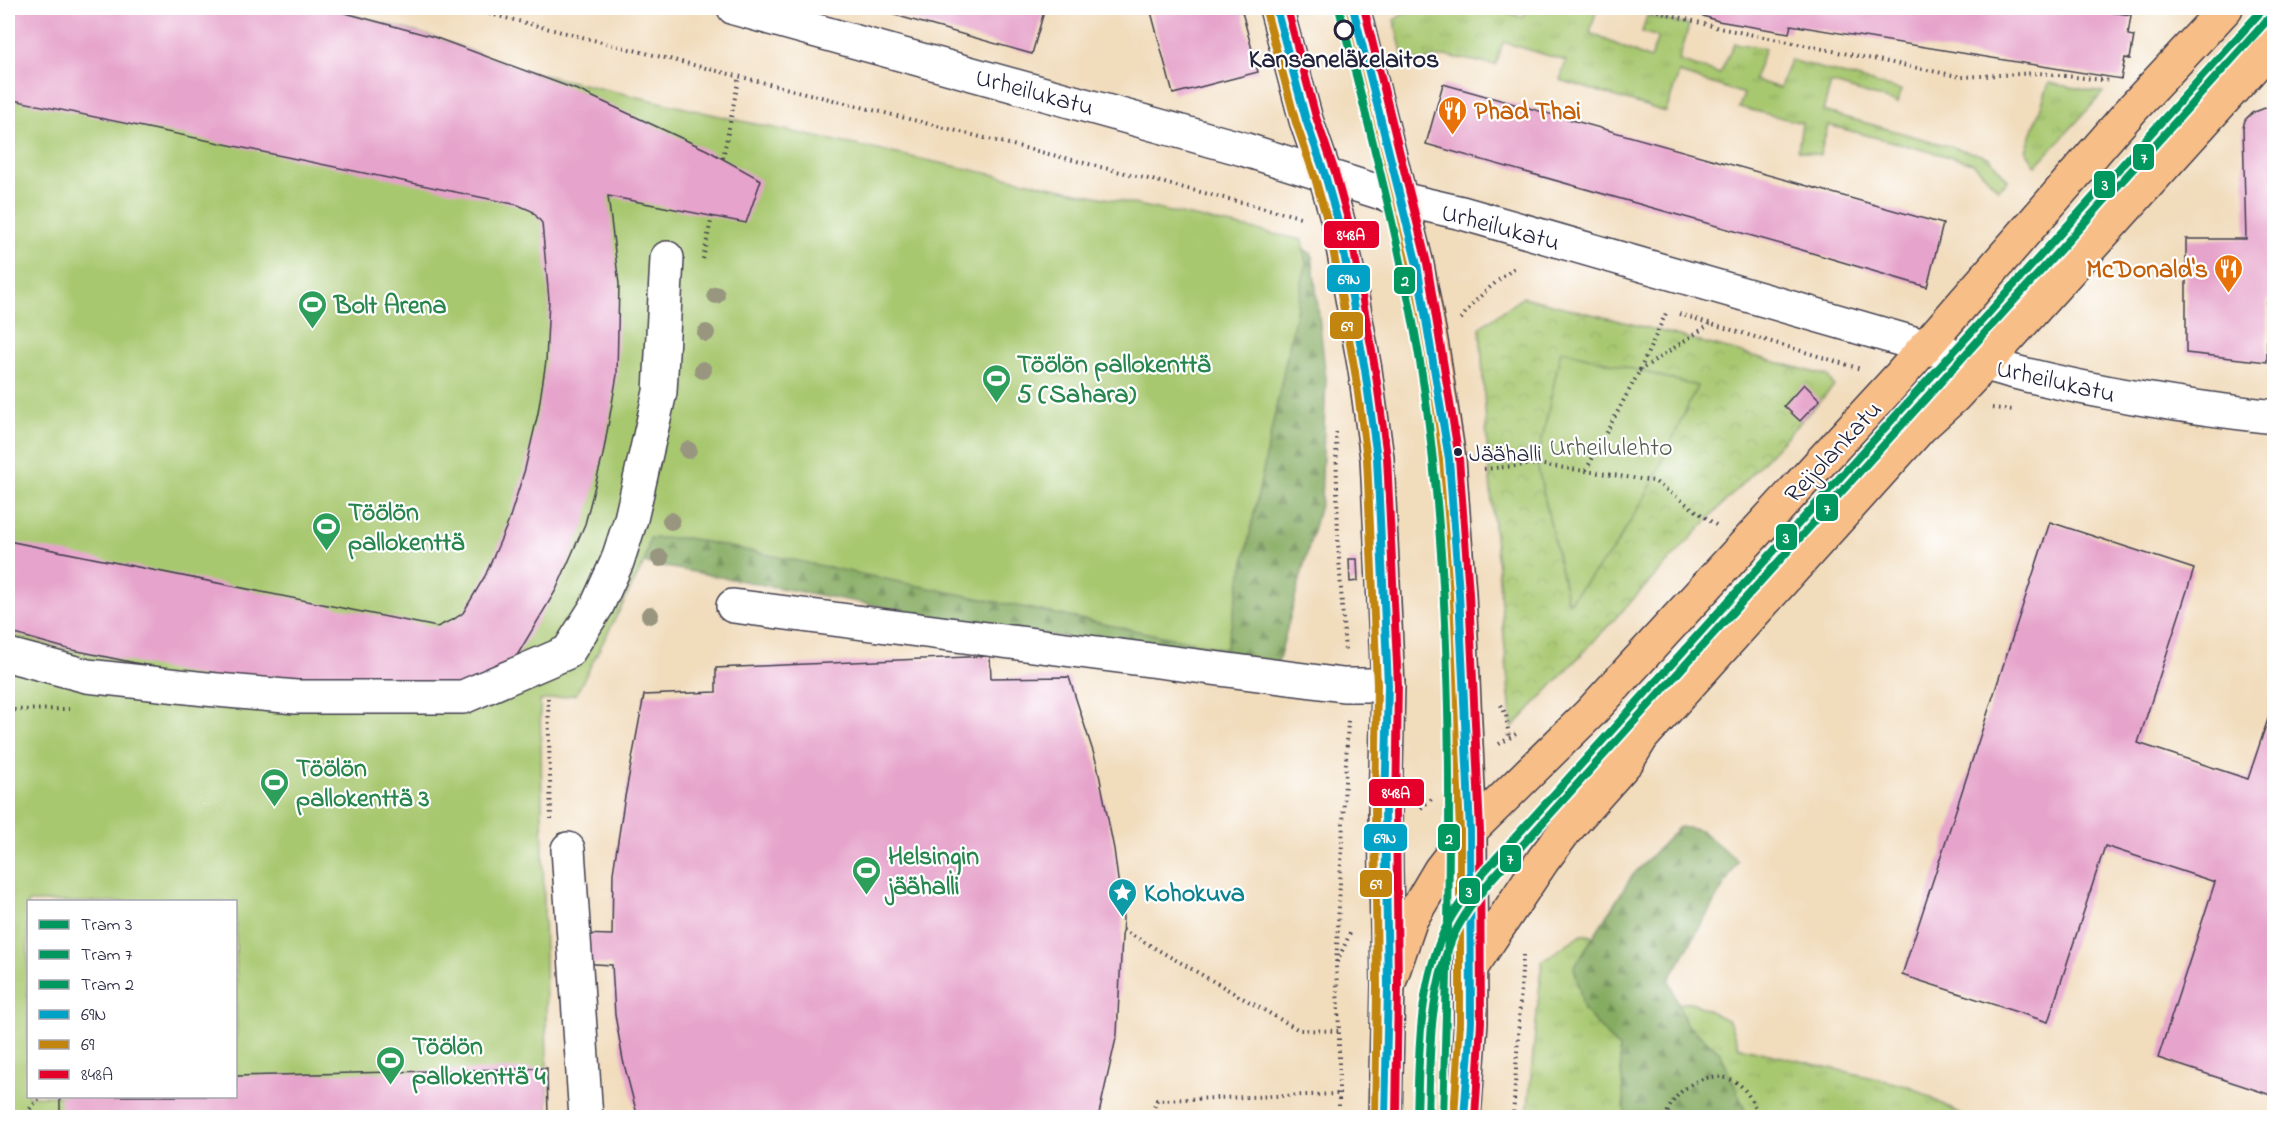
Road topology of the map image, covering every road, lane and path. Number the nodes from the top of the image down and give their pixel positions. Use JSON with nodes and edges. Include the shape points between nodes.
{"nodes":[{"id":1,"x":466,"y":8,"type":"edge"},
{"id":2,"x":734,"y":8,"type":"edge"},
{"id":3,"x":1276,"y":8,"type":"edge"},
{"id":4,"x":1353,"y":8,"type":"edge"},
{"id":5,"x":1646,"y":8,"type":"edge"},
{"id":6,"x":2226,"y":8,"type":"edge"},
{"id":7,"x":2274,"y":44,"type":"edge"},
{"id":8,"x":739,"y":77,"type":"junction"},
{"id":9,"x":2122,"y":82,"type":"dead end"},
{"id":10,"x":723,"y":158,"type":"dead end"},
{"id":11,"x":1325,"y":175,"type":"junction"},
{"id":12,"x":1401,"y":199,"type":"junction"},
{"id":13,"x":1339,"y":225,"type":"junction"},
{"id":14,"x":667,"y":258,"type":"dead end"},
{"id":15,"x":1528,"y":269,"type":"dead end"},
{"id":16,"x":1462,"y":305,"type":"dead end"},
{"id":17,"x":1470,"y":306,"type":"junction"},
{"id":18,"x":1656,"y":307,"type":"dead end"},
{"id":19,"x":1667,"y":310,"type":"junction"},
{"id":20,"x":1460,"y":322,"type":"dead end"},
{"id":21,"x":1711,"y":324,"type":"junction"},
{"id":22,"x":1926,"y":346,"type":"junction"},
{"id":23,"x":1985,"y":364,"type":"junction"},
{"id":24,"x":1863,"y":369,"type":"dead end"},
{"id":25,"x":1639,"y":372,"type":"junction"},
{"id":26,"x":2274,"y":417,"type":"edge"},
{"id":27,"x":1336,"y":431,"type":"dead end"},
{"id":28,"x":1586,"y":470,"type":"junction"},
{"id":29,"x":1474,"y":471,"type":"dead end"},
{"id":30,"x":1718,"y":526,"type":"dead end"},
{"id":31,"x":733,"y":606,"type":"dead end"},
{"id":32,"x":8,"y":655,"type":"edge"},
{"id":33,"x":547,"y":661,"type":"junction"},
{"id":34,"x":1347,"y":685,"type":"junction"},
{"id":35,"x":1388,"y":685,"type":"junction"},
{"id":36,"x":1509,"y":737,"type":"dead end"},
{"id":37,"x":1467,"y":766,"type":"junction"},
{"id":38,"x":1470,"y":831,"type":"junction"},
{"id":39,"x":1386,"y":840,"type":"junction"},
{"id":40,"x":568,"y":849,"type":"joint"},
{"id":41,"x":1348,"y":875,"type":"dead end"},
{"id":42,"x":1341,"y":882,"type":"junction"},
{"id":43,"x":1123,"y":930,"type":"dead end"},
{"id":44,"x":1523,"y":950,"type":"dead end"},
{"id":45,"x":1471,"y":968,"type":"junction"},
{"id":46,"x":1388,"y":986,"type":"junction"},
{"id":47,"x":1339,"y":1031,"type":"junction"},
{"id":48,"x":1339,"y":1094,"type":"junction"},
{"id":49,"x":39,"y":1098,"type":"edge"},
{"id":50,"x":22,"y":1118,"type":"edge"},
{"id":51,"x":586,"y":1118,"type":"edge"},
{"id":52,"x":1150,"y":1118,"type":"edge"},
{"id":53,"x":1339,"y":1118,"type":"edge"},
{"id":54,"x":1386,"y":1118,"type":"edge"},
{"id":55,"x":1464,"y":1118,"type":"edge"},
{"id":56,"x":1513,"y":1118,"type":"edge"},
{"id":57,"x":1666,"y":1118,"type":"edge"},
{"id":58,"x":1759,"y":1118,"type":"edge"}],
"edges":[{"from":1,"to":8,"type":"path"},
{"from":2,"to":11,"type":"street","name":"Urheilukatu","via":[[1202,137]]},
{"from":3,"to":11,"type":"main road"},
{"from":4,"to":12,"type":"main road"},
{"from":5,"to":9,"type":"path","via":[[1719,28],[1962,77],[2039,73]]},
{"from":6,"to":22,"type":"main road","name":"Reijolankatu","via":[[2134,107]]},
{"from":7,"to":23,"type":"main road","name":"Reijolankatu"},
{"from":8,"to":10,"type":"path"},
{"from":8,"to":13,"type":"path"},
{"from":11,"to":12,"type":"street","name":"Urheilukatu"},
{"from":11,"to":13,"type":"main road"},
{"from":12,"to":22,"type":"street","name":"Urheilukatu"},
{"from":12,"to":37,"type":"main road","via":[[1417,265],[1449,459]]},
{"from":13,"to":35,"type":"main road","via":[[1377,458]]},
{"from":14,"to":33,"type":"street","via":[[660,392],[631,519],[597,606],[568,652]]},
{"from":15,"to":17,"type":"path","via":[[1517,266]]},
{"from":16,"to":17,"type":"path"},
{"from":17,"to":20,"type":"path"},
{"from":18,"to":19,"type":"path"},
{"from":19,"to":21,"type":"path"},
{"from":19,"to":25,"type":"path"},
{"from":21,"to":24,"type":"path"},
{"from":21,"to":25,"type":"path"},
{"from":22,"to":23,"type":"street","name":"Urheilukatu"},
{"from":22,"to":38,"type":"main road","name":"Reijolankatu","via":[[1590,713]]},
{"from":23,"to":26,"type":"street","name":"Urheilukatu","via":[[2069,385],[2200,409]]},
{"from":23,"to":45,"type":"main road","name":"Reijolankatu","via":[[1921,427],[1642,737],[1628,760],[1543,860]]},
{"from":25,"to":28,"type":"path"},
{"from":27,"to":34,"type":"path"},
{"from":28,"to":29,"type":"path","via":[[1537,464]]},
{"from":28,"to":30,"type":"path","via":[[1654,482]]},
{"from":31,"to":34,"type":"street"},
{"from":32,"to":33,"type":"street","via":[[87,676],[296,697],[463,698]]},
{"from":33,"to":40,"type":"path","via":[[551,848]]},
{"from":34,"to":35,"type":"street"},
{"from":34,"to":42,"type":"path"},
{"from":35,"to":39,"type":"main road"},
{"from":36,"to":37,"type":"path"},
{"from":37,"to":38,"type":"main road"},
{"from":37,"to":39,"type":"path"},
{"from":38,"to":45,"type":"main road"},
{"from":38,"to":46,"type":"main road","name":"Reijolankatu","via":[[1440,870],[1411,919]]},
{"from":39,"to":46,"type":"main road"},
{"from":40,"to":51,"type":"street"},
{"from":41,"to":42,"type":"path"},
{"from":42,"to":47,"type":"path","via":[[1336,966]]},
{"from":43,"to":47,"type":"path","via":[[1299,1030]]},
{"from":44,"to":56,"type":"path"},
{"from":45,"to":55,"type":"main road"},
{"from":46,"to":54,"type":"main road"},
{"from":47,"to":48,"type":"path"},
{"from":48,"to":52,"type":"path","via":[[1157,1100]]},
{"from":48,"to":53,"type":"path"},
{"from":49,"to":50,"type":"path"},
{"from":57,"to":58,"type":"path","via":[[1689,1084],[1718,1076],[1734,1080],[1749,1097]]}]}
